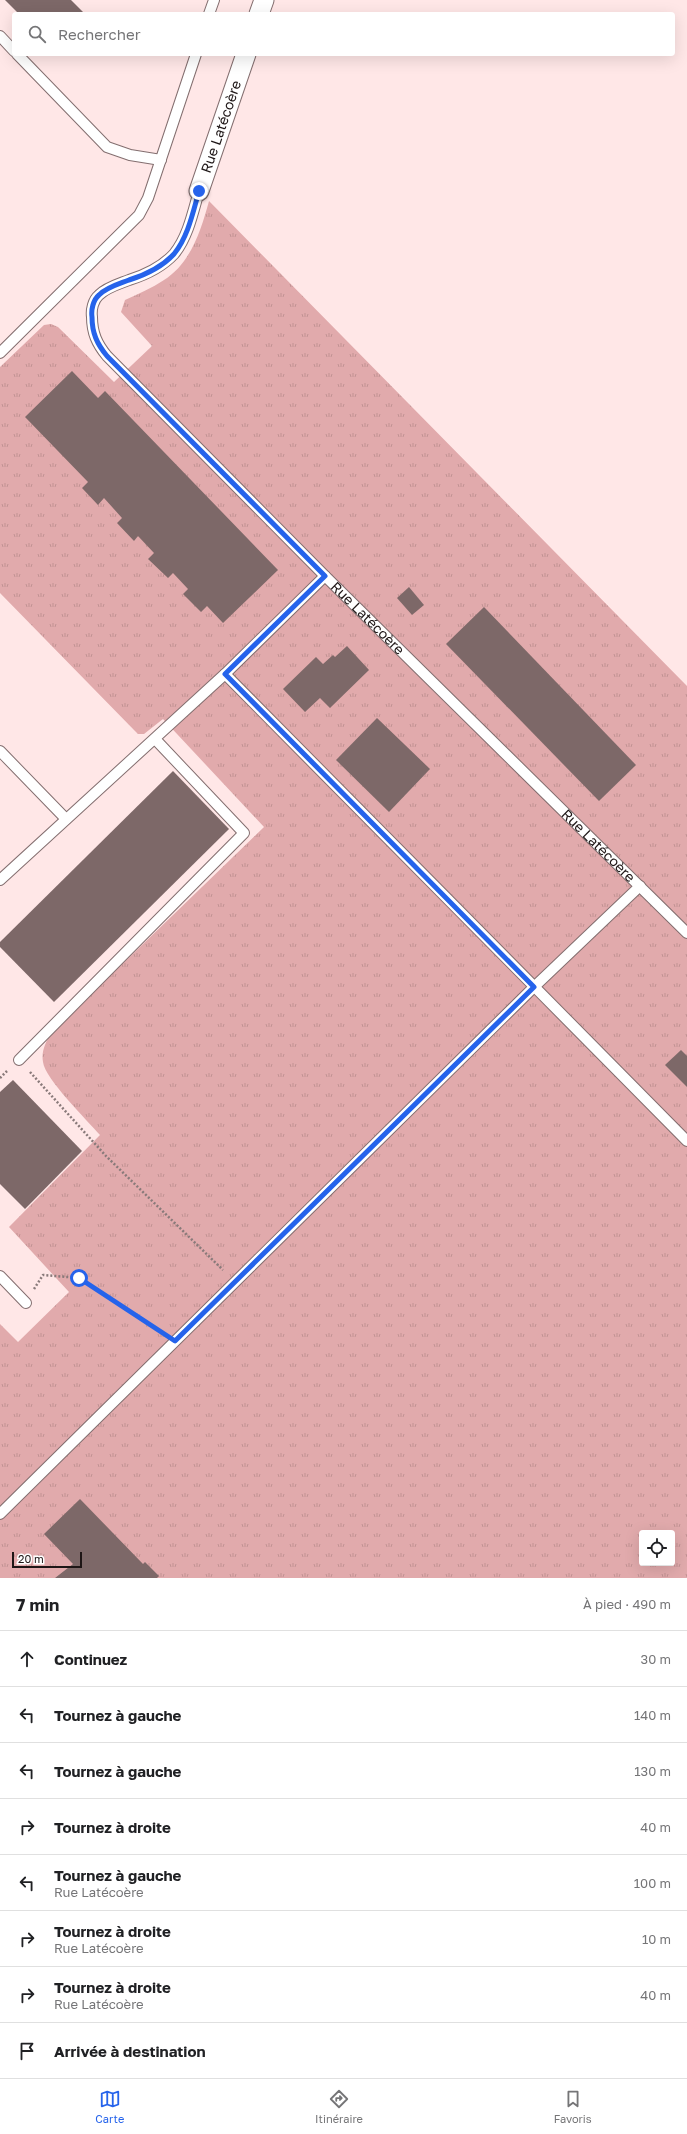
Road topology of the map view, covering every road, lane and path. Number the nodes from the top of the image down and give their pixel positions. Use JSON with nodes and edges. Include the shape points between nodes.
{"nodes":[{"id":1,"x":214,"y":0,"type":"edge"},
{"id":2,"x":264,"y":0,"type":"edge"},
{"id":3,"x":210,"y":12,"type":"edge"},
{"id":4,"x":260,"y":12,"type":"edge"},
{"id":5,"x":0,"y":36,"type":"edge"},
{"id":6,"x":12,"y":49,"type":"edge"},
{"id":7,"x":19,"y":56,"type":"edge"},
{"id":8,"x":195,"y":56,"type":"edge"},
{"id":9,"x":245,"y":56,"type":"edge"},
{"id":10,"x":161,"y":160,"type":"junction"},
{"id":11,"x":199,"y":191,"type":"joint"},
{"id":12,"x":0,"y":353,"type":"edge"},
{"id":13,"x":325,"y":576,"type":"junction"},
{"id":14,"x":225,"y":674,"type":"junction"},
{"id":15,"x":155,"y":739,"type":"junction"},
{"id":16,"x":0,"y":751,"type":"edge"},
{"id":17,"x":66,"y":819,"type":"junction"},
{"id":18,"x":0,"y":880,"type":"edge"},
{"id":19,"x":640,"y":886,"type":"junction"},
{"id":20,"x":687,"y":933,"type":"edge"},
{"id":21,"x":534,"y":987,"type":"junction"},
{"id":22,"x":19,"y":1060,"type":"junction"},
{"id":23,"x":0,"y":1078,"type":"edge"},
{"id":24,"x":687,"y":1142,"type":"edge"},
{"id":25,"x":0,"y":1276,"type":"edge"},
{"id":26,"x":235,"y":1282,"type":"junction"},
{"id":27,"x":26,"y":1303,"type":"joint"},
{"id":28,"x":175,"y":1341,"type":"junction"},
{"id":29,"x":0,"y":1514,"type":"edge"}],
"edges":[{"from":1,"to":3,"type":"lane"},
{"from":2,"to":4,"type":"street"},
{"from":5,"to":6,"type":"lane"},
{"from":7,"to":10,"type":"lane","via":[[107,147],[130,155]]},
{"from":8,"to":10,"type":"lane"},
{"from":9,"to":11,"type":"street","name":"Rue Latécoère"},
{"from":10,"to":12,"type":"lane","via":[[148,198],[139,215]]},
{"from":11,"to":13,"type":"lane","name":"Rue Latécoère","via":[[185,236],[174,253],[159,267],[112,286],[98,295],[91,310],[92,328],[98,344],[107,356]]},
{"from":13,"to":14,"type":"lane"},
{"from":13,"to":19,"type":"lane","name":"Rue Latécoère"},
{"from":14,"to":15,"type":"lane"},
{"from":14,"to":21,"type":"lane"},
{"from":15,"to":17,"type":"lane"},
{"from":15,"to":22,"type":"lane","via":[[244,833]]},
{"from":16,"to":17,"type":"lane"},
{"from":17,"to":18,"type":"lane"},
{"from":19,"to":20,"type":"lane","name":"Rue Latécoère"},
{"from":19,"to":21,"type":"lane"},
{"from":21,"to":24,"type":"lane"},
{"from":21,"to":26,"type":"lane"},
{"from":22,"to":23,"type":"path"},
{"from":22,"to":26,"type":"path","via":[[106,1156]]},
{"from":25,"to":27,"type":"lane"},
{"from":26,"to":28,"type":"lane"},
{"from":27,"to":28,"type":"path","via":[[43,1275],[79,1278]]},
{"from":28,"to":29,"type":"lane"}]}
